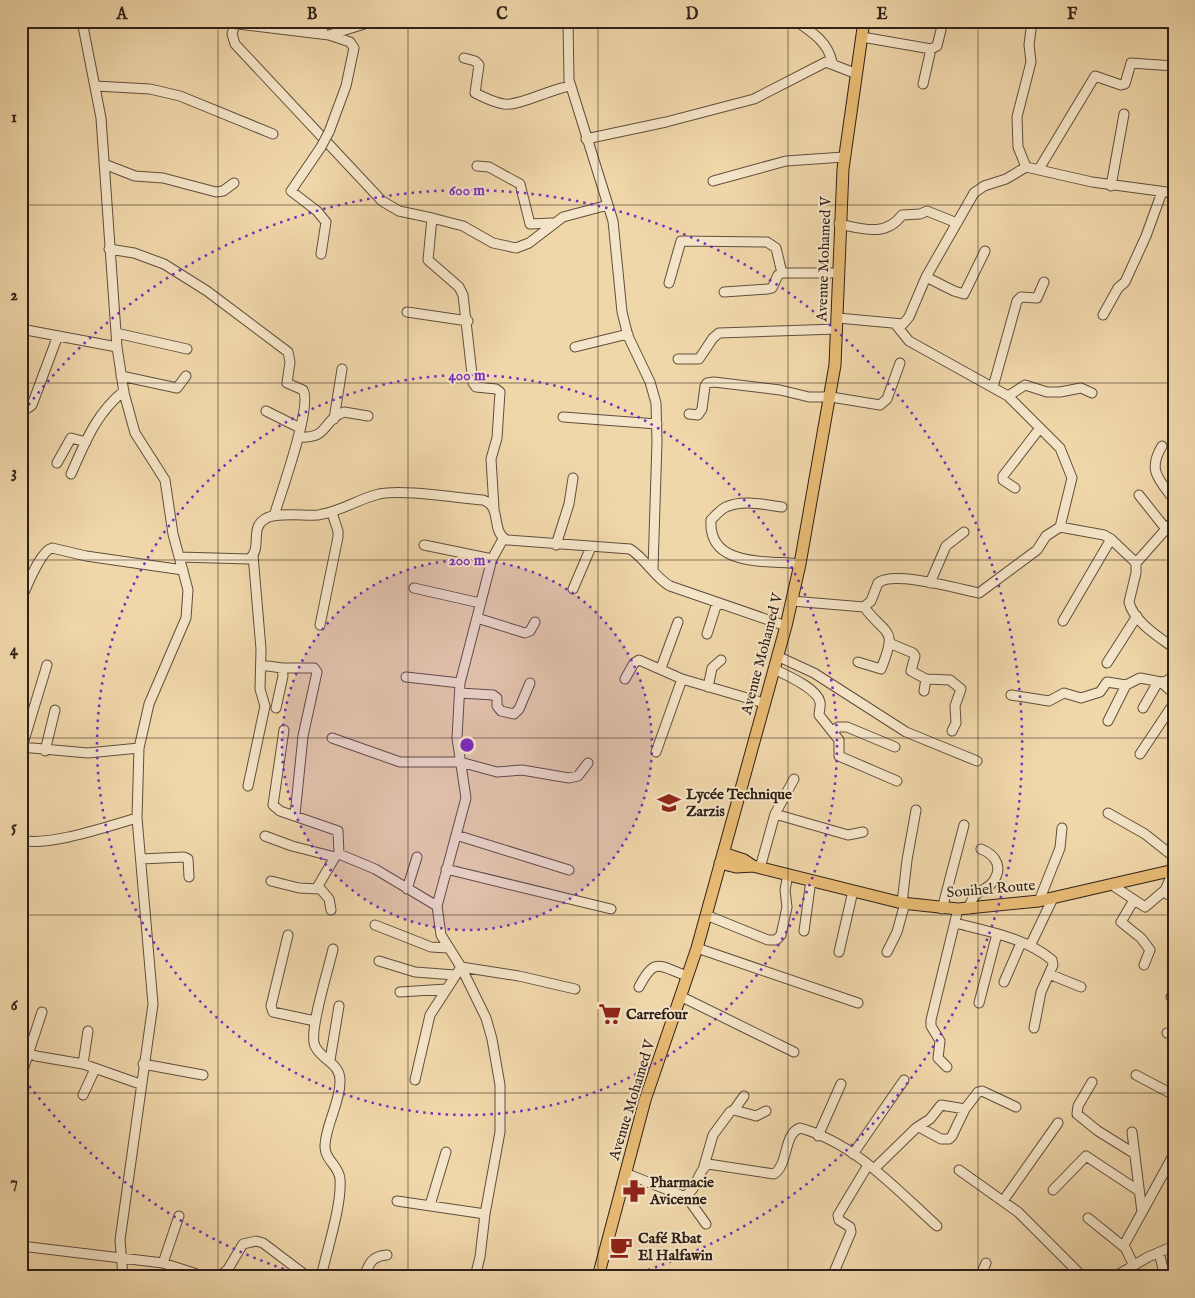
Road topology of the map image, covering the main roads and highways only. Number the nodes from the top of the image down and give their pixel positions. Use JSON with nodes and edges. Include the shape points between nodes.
{"nodes":[{"id":1,"x":864,"y":21,"type":"edge"},
{"id":2,"x":722,"y":858,"type":"junction"},
{"id":3,"x":1174,"y":870,"type":"edge"},
{"id":4,"x":602,"y":1276,"type":"edge"}],
"edges":[{"from":1,"to":2,"type":"main road","name":"Avenue Mohamed V","via":[[844,157],[839,224],[838,323],[831,397],[792,601]]},
{"from":2,"to":3,"type":"main road","name":"Souihel Route","via":[[736,867],[756,867],[904,903],[942,909],[1038,901]]},
{"from":2,"to":4,"type":"main road","name":"Avenue Mohamed V","via":[[696,948],[645,1100]]}]}
